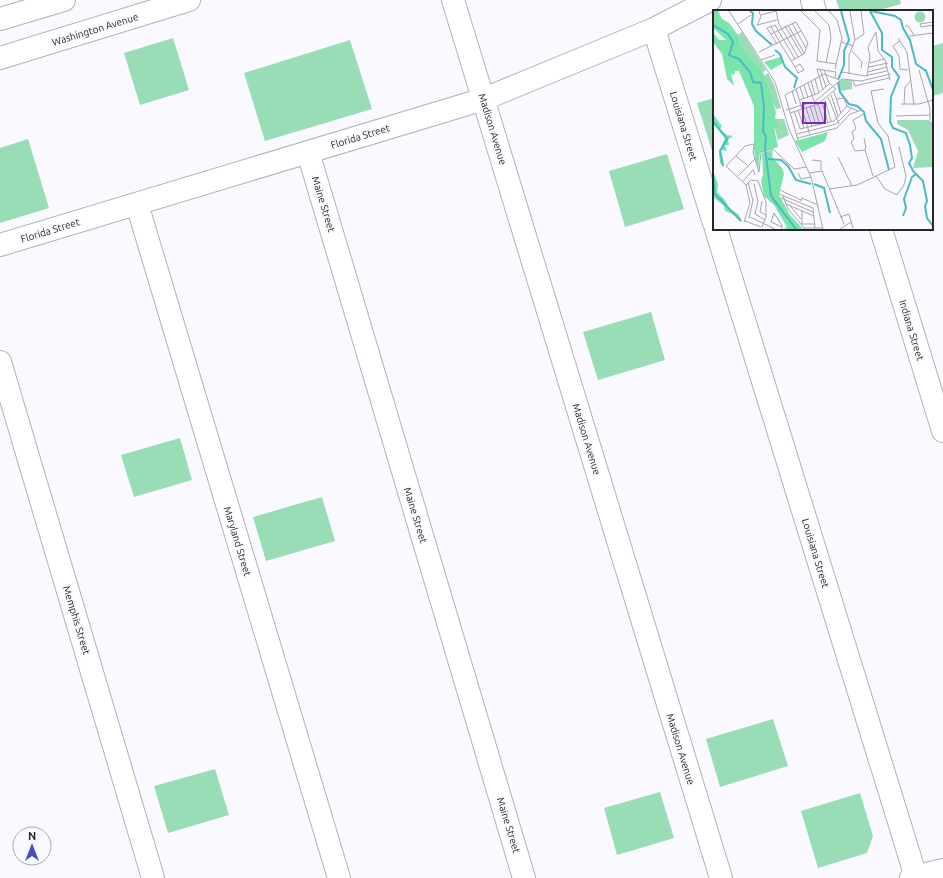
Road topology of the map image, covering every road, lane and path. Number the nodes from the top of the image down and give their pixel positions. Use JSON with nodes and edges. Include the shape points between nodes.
{"nodes":[{"id":1,"x":64,"y":0,"type":"edge"},
{"id":2,"x":189,"y":0,"type":"edge"},
{"id":3,"x":453,"y":0,"type":"edge"},
{"id":4,"x":710,"y":0,"type":"edge"},
{"id":5,"x":812,"y":0,"type":"edge"},
{"id":6,"x":815,"y":10,"type":"edge"},
{"id":7,"x":0,"y":19,"type":"edge"},
{"id":8,"x":654,"y":29,"type":"junction"},
{"id":9,"x":0,"y":58,"type":"edge"},
{"id":10,"x":484,"y":99,"type":"junction"},
{"id":11,"x":308,"y":152,"type":"junction"},
{"id":12,"x":137,"y":204,"type":"junction"},
{"id":13,"x":713,"y":220,"type":"edge"},
{"id":14,"x":716,"y":230,"type":"edge"},
{"id":15,"x":882,"y":230,"type":"edge"},
{"id":16,"x":0,"y":245,"type":"edge"},
{"id":17,"x":0,"y":362,"type":"edge"},
{"id":18,"x":943,"y":431,"type":"edge"},
{"id":19,"x":943,"y":870,"type":"edge"},
{"id":20,"x":913,"y":877,"type":"edge"},
{"id":21,"x":153,"y":878,"type":"edge"},
{"id":22,"x":339,"y":878,"type":"edge"},
{"id":23,"x":524,"y":878,"type":"edge"},
{"id":24,"x":721,"y":878,"type":"edge"}],
"edges":[{"from":1,"to":7,"type":"street"},
{"from":2,"to":9,"type":"street","name":"Washington Avenue"},
{"from":3,"to":10,"type":"street","name":"Madison Avenue"},
{"from":4,"to":8,"type":"street","name":"Florida Street"},
{"from":5,"to":6,"type":"street"},
{"from":8,"to":10,"type":"street","name":"Florida Street"},
{"from":8,"to":13,"type":"street","name":"Louisiana Street"},
{"from":10,"to":11,"type":"street","name":"Florida Street"},
{"from":10,"to":24,"type":"street","name":"Madison Avenue"},
{"from":11,"to":12,"type":"street","name":"Florida Street"},
{"from":11,"to":23,"type":"street","name":"Maine Street"},
{"from":12,"to":16,"type":"street","name":"Florida Street"},
{"from":12,"to":22,"type":"street","name":"Maryland Street"},
{"from":14,"to":20,"type":"street","name":"Louisiana Street"},
{"from":15,"to":18,"type":"street","name":"Indiana Street"},
{"from":17,"to":21,"type":"street","name":"Memphis Street"},
{"from":19,"to":20,"type":"street"}]}
